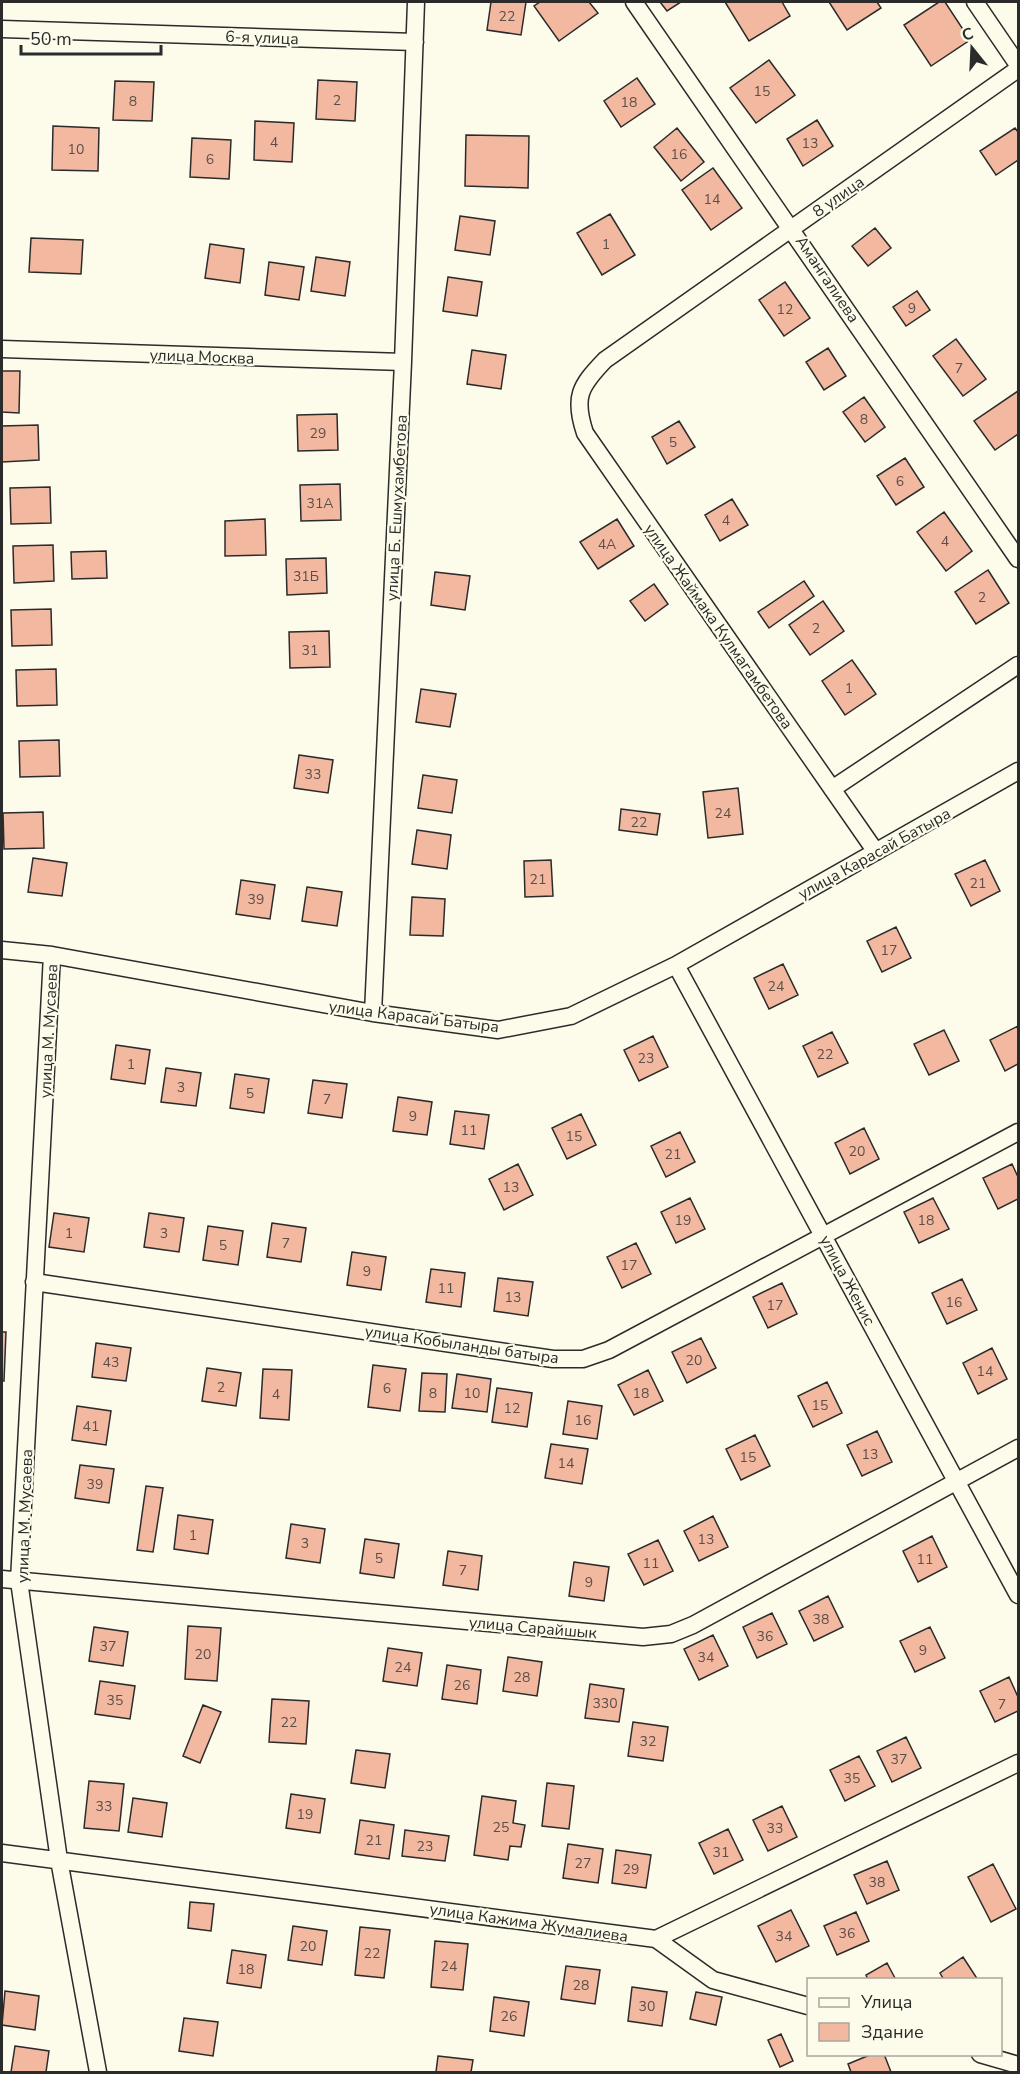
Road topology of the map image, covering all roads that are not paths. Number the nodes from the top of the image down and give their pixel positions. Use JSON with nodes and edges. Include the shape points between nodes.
{"nodes":[{"id":1,"x":416,"y":2,"type":"edge"},
{"id":2,"x":634,"y":2,"type":"edge"},
{"id":3,"x":975,"y":2,"type":"edge"},
{"id":4,"x":2,"y":29,"type":"edge"},
{"id":5,"x":415,"y":42,"type":"junction"},
{"id":6,"x":1018,"y":67,"type":"edge"},
{"id":7,"x":792,"y":228,"type":"junction"},
{"id":8,"x":2,"y":349,"type":"edge"},
{"id":9,"x":403,"y":362,"type":"junction"},
{"id":10,"x":579,"y":394,"type":"joint"},
{"id":11,"x":1018,"y":558,"type":"edge"},
{"id":12,"x":1018,"y":665,"type":"edge"},
{"id":13,"x":1018,"y":771,"type":"edge"},
{"id":14,"x":832,"y":789,"type":"junction"},
{"id":15,"x":876,"y":852,"type":"junction"},
{"id":16,"x":2,"y":940,"type":"edge"},
{"id":17,"x":2,"y":950,"type":"edge"},
{"id":18,"x":52,"y":955,"type":"junction"},
{"id":19,"x":676,"y":965,"type":"junction"},
{"id":20,"x":373,"y":1013,"type":"junction"},
{"id":21,"x":1018,"y":1132,"type":"edge"},
{"id":22,"x":825,"y":1237,"type":"junction"},
{"id":23,"x":34,"y":1282,"type":"junction"},
{"id":24,"x":1018,"y":1448,"type":"edge"},
{"id":25,"x":957,"y":1482,"type":"junction"},
{"id":26,"x":2,"y":1579,"type":"edge"},
{"id":27,"x":19,"y":1581,"type":"junction"},
{"id":28,"x":1018,"y":1595,"type":"edge"},
{"id":29,"x":1018,"y":1763,"type":"edge"},
{"id":30,"x":2,"y":1853,"type":"edge"},
{"id":31,"x":59,"y":1860,"type":"junction"},
{"id":32,"x":656,"y":1939,"type":"junction"},
{"id":33,"x":807,"y":2006,"type":"edge"},
{"id":34,"x":984,"y":2056,"type":"edge"},
{"id":35,"x":1018,"y":2065,"type":"edge"},
{"id":36,"x":98,"y":2073,"type":"edge"}],
"edges":[{"from":1,"to":5,"type":"street","name":"улица Б. Ешмухамбетова"},
{"from":2,"to":7,"type":"street","name":"Амангалиева"},
{"from":3,"to":6,"type":"street"},
{"from":4,"to":5,"type":"street","name":"6-я улица"},
{"from":5,"to":9,"type":"street","name":"улица Б. Ешмухамбетова"},
{"from":6,"to":7,"type":"street","name":"8 улица"},
{"from":7,"to":10,"type":"street","name":"8 улица","via":[[605,360]]},
{"from":7,"to":11,"type":"street","name":"Амангалиева"},
{"from":8,"to":9,"type":"street","name":"улица Москва"},
{"from":9,"to":20,"type":"street","name":"улица Б. Ешмухамбетова"},
{"from":10,"to":14,"type":"street","name":"улица Жаймака Кулмагамбетова","via":[[578,412],[585,433]]},
{"from":12,"to":14,"type":"street"},
{"from":13,"to":15,"type":"street","name":"улица Карасай Батыра"},
{"from":14,"to":15,"type":"street","name":"улица Жаймака Кулмагамбетова"},
{"from":15,"to":19,"type":"street","name":"улица Карасай Батыра"},
{"from":16,"to":17,"type":"street"},
{"from":17,"to":18,"type":"street","name":"улица Карасай Батыра"},
{"from":18,"to":20,"type":"street","name":"улица Карасай Батыра"},
{"from":18,"to":23,"type":"street","name":"улица М. Мусаева"},
{"from":19,"to":20,"type":"street","name":"улица Карасай Батыра","via":[[571,1016],[498,1030]]},
{"from":19,"to":22,"type":"street","name":"улица Женис"},
{"from":21,"to":22,"type":"street","name":"улица Кобыланды батыра"},
{"from":22,"to":23,"type":"street","name":"улица Кобыланды батыра","via":[[609,1350],[583,1359],[553,1359]]},
{"from":22,"to":25,"type":"street","name":"улица Женис"},
{"from":23,"to":27,"type":"street","name":"улица М. Мусаева"},
{"from":24,"to":25,"type":"street","name":"улица Сарайшык"},
{"from":25,"to":27,"type":"street","name":"улица Сарайшык","via":[[693,1625],[671,1634],[643,1637]]},
{"from":25,"to":28,"type":"street","name":"улица Женис"},
{"from":26,"to":27,"type":"street","name":"улица Сарайшык"},
{"from":27,"to":31,"type":"street","name":"улица М. Мусаева"},
{"from":29,"to":32,"type":"street"},
{"from":30,"to":31,"type":"street","name":"улица Кажима Жумалиева"},
{"from":31,"to":32,"type":"street","name":"улица Кажима Жумалиева"},
{"from":31,"to":36,"type":"street","name":"улица М. Мусаева"},
{"from":32,"to":33,"type":"street","via":[[713,1980]]},
{"from":34,"to":35,"type":"street"}]}
